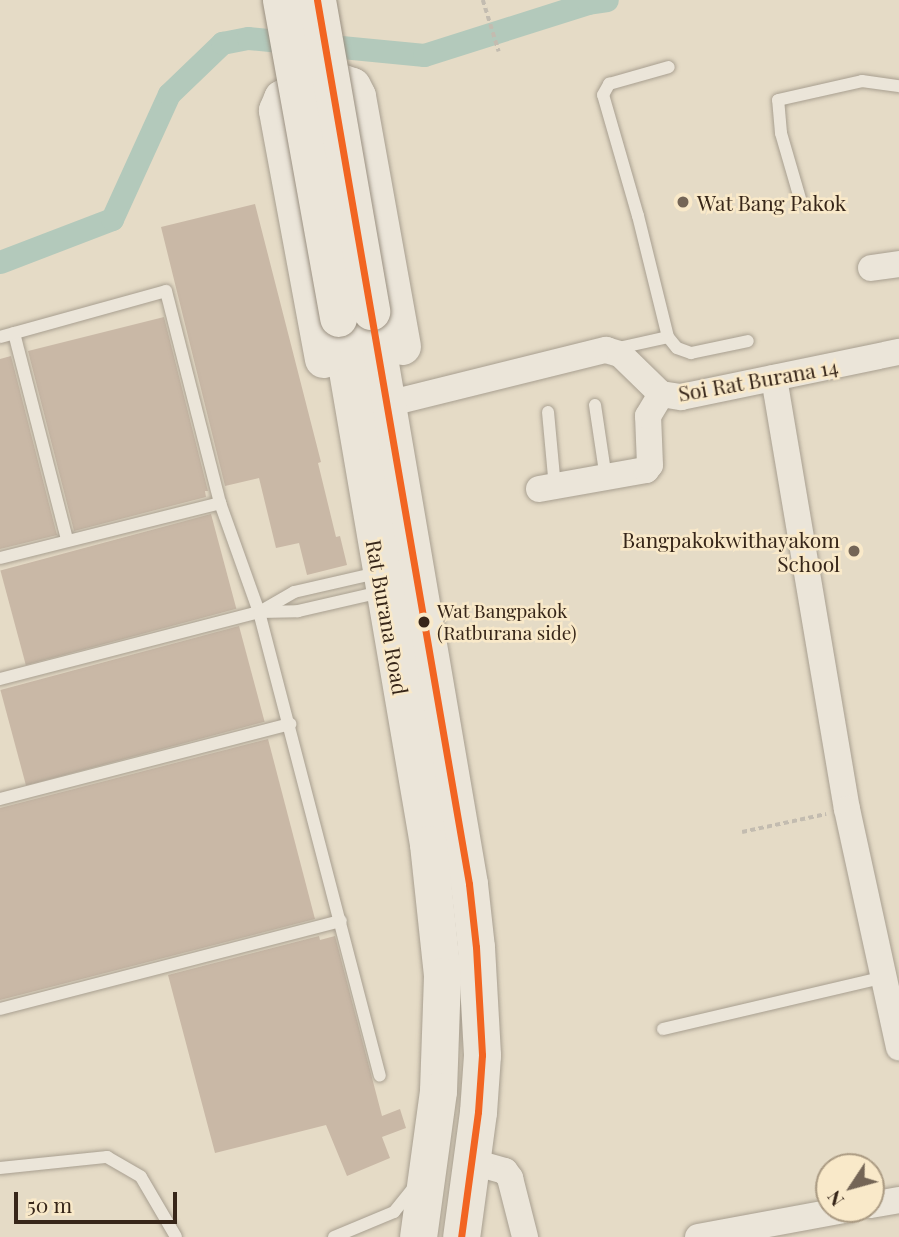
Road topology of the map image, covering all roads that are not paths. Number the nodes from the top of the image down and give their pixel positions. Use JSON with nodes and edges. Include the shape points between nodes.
{"nodes":[{"id":1,"x":281,"y":0,"type":"edge"},
{"id":2,"x":317,"y":0,"type":"edge"},
{"id":3,"x":669,"y":67,"type":"dead end"},
{"id":4,"x":899,"y":86,"type":"edge"},
{"id":5,"x":801,"y":202,"type":"dead end"},
{"id":6,"x":899,"y":264,"type":"edge"},
{"id":7,"x":871,"y":268,"type":"dead end"},
{"id":8,"x":354,"y":314,"type":"junction"},
{"id":9,"x":14,"y":333,"type":"junction"},
{"id":10,"x":0,"y":337,"type":"edge"},
{"id":11,"x":668,"y":337,"type":"junction"},
{"id":12,"x":748,"y":341,"type":"dead end"},
{"id":13,"x":606,"y":350,"type":"junction"},
{"id":14,"x":899,"y":352,"type":"edge"},
{"id":15,"x":775,"y":378,"type":"junction"},
{"id":16,"x":661,"y":394,"type":"junction"},
{"id":17,"x":387,"y":404,"type":"junction"},
{"id":18,"x":596,"y":405,"type":"dead end"},
{"id":19,"x":548,"y":412,"type":"dead end"},
{"id":20,"x":365,"y":476,"type":"junction"},
{"id":21,"x":606,"y":479,"type":"junction"},
{"id":22,"x":547,"y":489,"type":"joint"},
{"id":23,"x":220,"y":503,"type":"junction"},
{"id":24,"x":67,"y":540,"type":"junction"},
{"id":25,"x":0,"y":558,"type":"edge"},
{"id":26,"x":382,"y":582,"type":"junction"},
{"id":27,"x":260,"y":612,"type":"junction"},
{"id":28,"x":0,"y":679,"type":"edge"},
{"id":29,"x":289,"y":724,"type":"junction"},
{"id":30,"x":0,"y":799,"type":"edge"},
{"id":31,"x":341,"y":921,"type":"junction"},
{"id":32,"x":884,"y":977,"type":"junction"},
{"id":33,"x":0,"y":1009,"type":"edge"},
{"id":34,"x":663,"y":1029,"type":"dead end"},
{"id":35,"x":899,"y":1047,"type":"edge"},
{"id":36,"x":380,"y":1075,"type":"dead end"},
{"id":37,"x":472,"y":1161,"type":"junction"},
{"id":38,"x":0,"y":1168,"type":"edge"},
{"id":39,"x":428,"y":1170,"type":"junction"},
{"id":40,"x":815,"y":1215,"type":"edge"},
{"id":41,"x":176,"y":1237,"type":"edge"},
{"id":42,"x":334,"y":1237,"type":"edge"},
{"id":43,"x":418,"y":1237,"type":"edge"},
{"id":44,"x":461,"y":1237,"type":"edge"},
{"id":45,"x":525,"y":1237,"type":"edge"},
{"id":46,"x":698,"y":1237,"type":"edge"}],
"edges":[{"from":1,"to":8,"type":"main road","name":"Rat Burana Road","bridge":true},
{"from":2,"to":8,"type":"main road","name":"Rat Burana Road","bridge":true},
{"from":3,"to":11,"type":"lane","via":[[609,84],[603,95]]},
{"from":4,"to":5,"type":"lane","via":[[862,81],[778,100],[781,134]]},
{"from":6,"to":7,"type":"street"},
{"from":8,"to":17,"type":"main road","name":"Rat Burana Road"},
{"from":8,"to":20,"type":"main road","name":"Rat Burana Road"},
{"from":9,"to":10,"type":"lane"},
{"from":9,"to":23,"type":"lane","via":[[166,291]]},
{"from":9,"to":24,"type":"lane"},
{"from":11,"to":12,"type":"lane","via":[[677,348],[691,353]]},
{"from":11,"to":13,"type":"lane"},
{"from":13,"to":16,"type":"street","name":"Soi Rat Burana 14","via":[[620,354]]},
{"from":13,"to":17,"type":"street"},
{"from":14,"to":15,"type":"street","name":"Soi Rat Burana 14"},
{"from":15,"to":16,"type":"street","name":"Soi Rat Burana 14","via":[[681,397]]},
{"from":15,"to":32,"type":"street","via":[[847,809]]},
{"from":16,"to":21,"type":"street","via":[[648,416],[650,465],[641,473]]},
{"from":17,"to":20,"type":"main road","via":[[405,364],[357,96],[352,86],[343,83],[282,98],[277,110],[319,348]]},
{"from":17,"to":37,"type":"main road","name":"Rat Burana Road","via":[[477,947],[482,1055]]},
{"from":18,"to":21,"type":"lane"},
{"from":19,"to":22,"type":"lane"},
{"from":20,"to":26,"type":"main road","name":"Rat Burana Road"},
{"from":21,"to":22,"type":"street"},
{"from":23,"to":24,"type":"lane"},
{"from":23,"to":27,"type":"lane"},
{"from":24,"to":25,"type":"lane"},
{"from":26,"to":27,"type":"lane","via":[[298,611]]},
{"from":26,"to":27,"type":"lane","via":[[294,592]]},
{"from":26,"to":39,"type":"main road","name":"Rat Burana Road","via":[[428,844],[442,976],[438,1091]]},
{"from":27,"to":28,"type":"lane"},
{"from":27,"to":29,"type":"lane"},
{"from":29,"to":30,"type":"lane"},
{"from":29,"to":31,"type":"lane"},
{"from":31,"to":33,"type":"lane"},
{"from":31,"to":36,"type":"lane"},
{"from":32,"to":34,"type":"lane"},
{"from":32,"to":35,"type":"street"},
{"from":37,"to":44,"type":"main road","name":"Rat Burana Road"},
{"from":37,"to":45,"type":"street","via":[[505,1171],[510,1178]]},
{"from":38,"to":41,"type":"lane","via":[[107,1157],[141,1177]]},
{"from":39,"to":42,"type":"lane","via":[[394,1212]]},
{"from":39,"to":43,"type":"main road","name":"Rat Burana Road"},
{"from":40,"to":46,"type":"street"}]}
